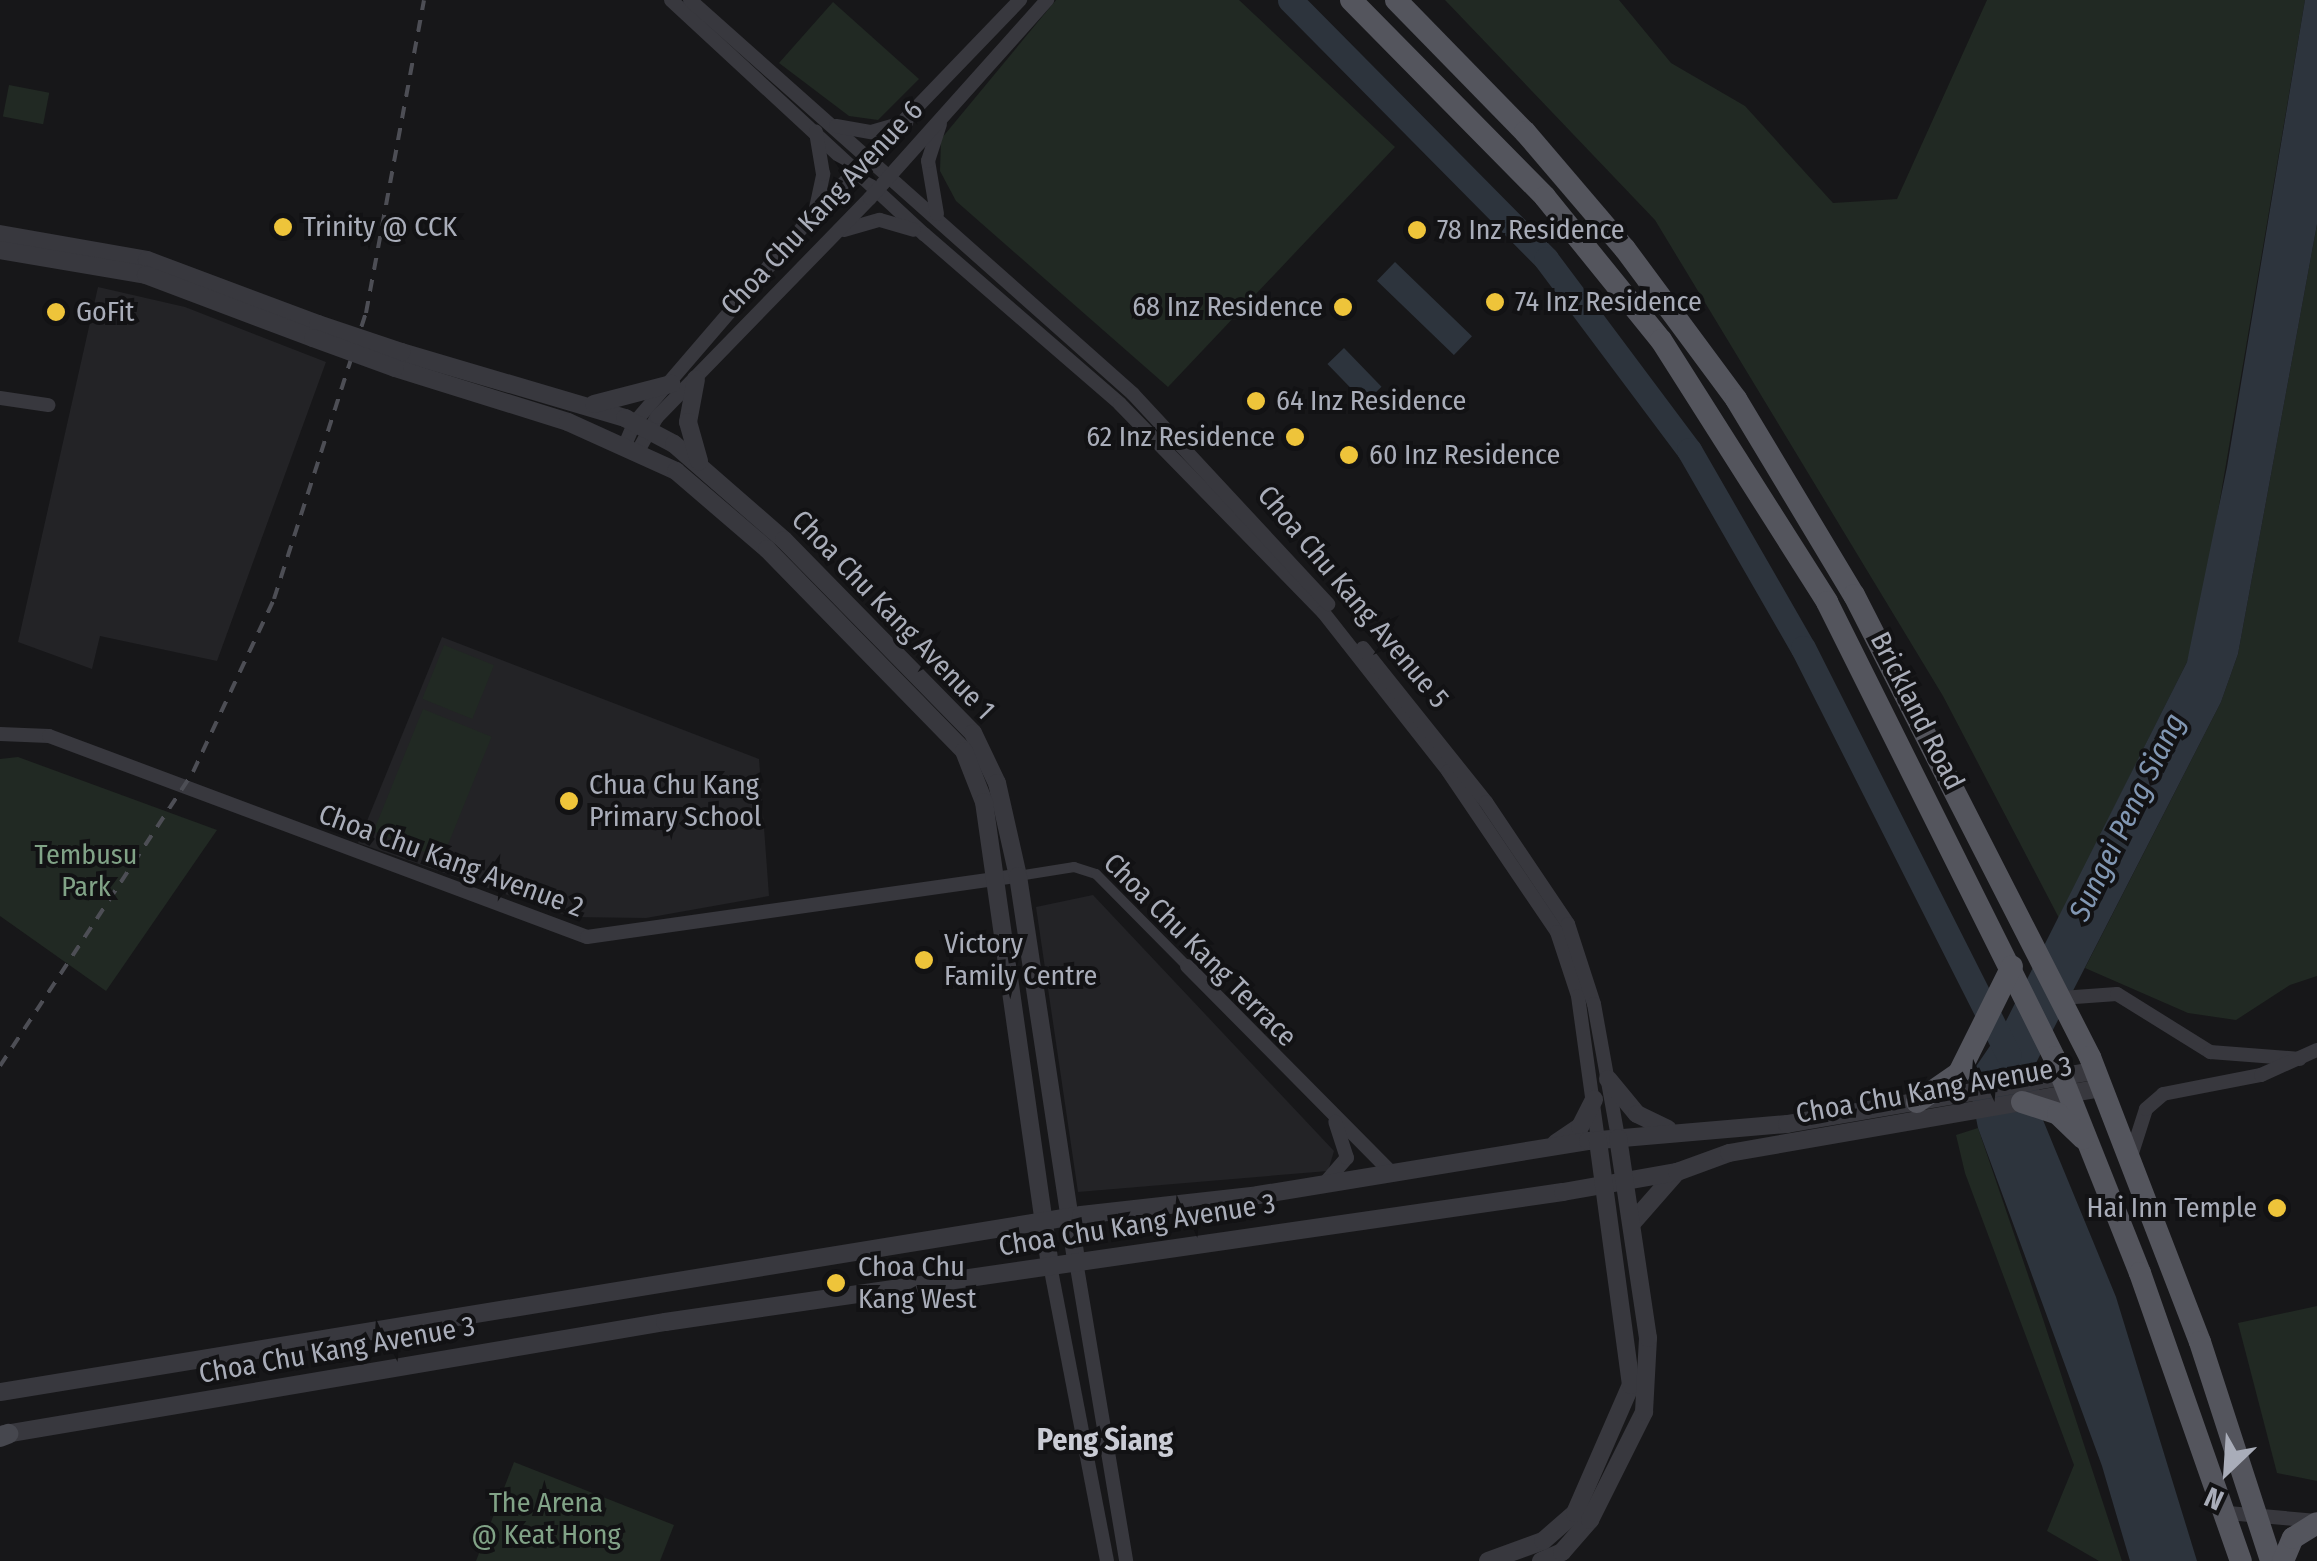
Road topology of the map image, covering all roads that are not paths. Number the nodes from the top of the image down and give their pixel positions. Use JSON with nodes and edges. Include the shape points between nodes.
{"nodes":[{"id":1,"x":671,"y":0,"type":"edge"},
{"id":2,"x":690,"y":0,"type":"edge"},
{"id":3,"x":1020,"y":0,"type":"edge"},
{"id":4,"x":1047,"y":0,"type":"edge"},
{"id":5,"x":1351,"y":0,"type":"edge"},
{"id":6,"x":1396,"y":0,"type":"edge"},
{"id":7,"x":941,"y":118,"type":"junction"},
{"id":8,"x":910,"y":120,"type":"junction"},
{"id":9,"x":823,"y":128,"type":"junction"},
{"id":10,"x":862,"y":165,"type":"junction"},
{"id":11,"x":890,"y":176,"type":"junction"},
{"id":12,"x":877,"y":190,"type":"junction"},
{"id":13,"x":815,"y":214,"type":"junction"},
{"id":14,"x":937,"y":214,"type":"junction"},
{"id":15,"x":838,"y":232,"type":"junction"},
{"id":16,"x":0,"y":234,"type":"edge"},
{"id":17,"x":924,"y":234,"type":"junction"},
{"id":18,"x":0,"y":250,"type":"edge"},
{"id":19,"x":316,"y":331,"type":"junction"},
{"id":20,"x":398,"y":360,"type":"junction"},
{"id":21,"x":696,"y":379,"type":"junction"},
{"id":22,"x":671,"y":384,"type":"junction"},
{"id":23,"x":534,"y":394,"type":"junction"},
{"id":24,"x":0,"y":398,"type":"edge"},
{"id":25,"x":48,"y":405,"type":"dead end"},
{"id":26,"x":578,"y":406,"type":"junction"},
{"id":27,"x":544,"y":414,"type":"junction"},
{"id":28,"x":641,"y":426,"type":"junction"},
{"id":29,"x":631,"y":448,"type":"junction"},
{"id":30,"x":700,"y":462,"type":"junction"},
{"id":31,"x":1234,"y":507,"type":"junction"},
{"id":32,"x":0,"y":734,"type":"edge"},
{"id":33,"x":1018,"y":876,"type":"junction"},
{"id":34,"x":990,"y":881,"type":"junction"},
{"id":35,"x":2010,"y":960,"type":"junction"},
{"id":36,"x":1187,"y":966,"type":"joint"},
{"id":37,"x":2060,"y":995,"type":"junction"},
{"id":38,"x":1590,"y":1024,"type":"junction"},
{"id":39,"x":2317,"y":1050,"type":"edge"},
{"id":40,"x":2300,"y":1059,"type":"junction"},
{"id":41,"x":1608,"y":1079,"type":"junction"},
{"id":42,"x":2099,"y":1080,"type":"junction"},
{"id":43,"x":2047,"y":1093,"type":"junction"},
{"id":44,"x":1594,"y":1100,"type":"junction"},
{"id":45,"x":1917,"y":1102,"type":"junction"},
{"id":46,"x":1966,"y":1103,"type":"junction"},
{"id":47,"x":1330,"y":1113,"type":"junction"},
{"id":48,"x":1674,"y":1131,"type":"junction"},
{"id":49,"x":1618,"y":1138,"type":"junction"},
{"id":50,"x":1598,"y":1140,"type":"junction"},
{"id":51,"x":1536,"y":1149,"type":"junction"},
{"id":52,"x":2130,"y":1156,"type":"junction"},
{"id":53,"x":1678,"y":1172,"type":"junction"},
{"id":54,"x":1393,"y":1174,"type":"junction"},
{"id":55,"x":1616,"y":1182,"type":"junction"},
{"id":56,"x":1323,"y":1185,"type":"junction"},
{"id":57,"x":1562,"y":1192,"type":"junction"},
{"id":58,"x":1068,"y":1218,"type":"junction"},
{"id":59,"x":1043,"y":1221,"type":"junction"},
{"id":60,"x":1633,"y":1222,"type":"junction"},
{"id":61,"x":1614,"y":1228,"type":"junction"},
{"id":62,"x":1076,"y":1262,"type":"junction"},
{"id":63,"x":1050,"y":1265,"type":"junction"},
{"id":64,"x":0,"y":1392,"type":"edge"},
{"id":65,"x":3,"y":1435,"type":"edge"},
{"id":66,"x":2228,"y":1514,"type":"junction"},
{"id":67,"x":2260,"y":1517,"type":"junction"},
{"id":68,"x":2317,"y":1522,"type":"edge"},
{"id":69,"x":1107,"y":1561,"type":"edge"},
{"id":70,"x":1126,"y":1561,"type":"edge"},
{"id":71,"x":1488,"y":1561,"type":"edge"},
{"id":72,"x":1541,"y":1561,"type":"edge"},
{"id":73,"x":2242,"y":1561,"type":"edge"},
{"id":74,"x":2271,"y":1561,"type":"edge"},
{"id":75,"x":2284,"y":1561,"type":"edge"}],
"edges":[{"from":1,"to":9,"type":"street"},
{"from":2,"to":9,"type":"street"},
{"from":3,"to":8,"type":"street","name":"Choa Chu Kang Avenue 6"},
{"from":4,"to":7,"type":"street","name":"Choa Chu Kang Avenue 6"},
{"from":5,"to":35,"type":"main road","name":"Brickland Road","via":[[1546,197],[1661,340],[1828,602]]},
{"from":6,"to":37,"type":"main road","name":"Brickland Road","via":[[1525,132],[1625,249],[1736,399],[1854,595]]},
{"from":7,"to":11,"type":"street","name":"Choa Chu Kang Avenue 6"},
{"from":7,"to":14,"type":"street","via":[[928,161]]},
{"from":8,"to":9,"type":"street","via":[[871,132]]},
{"from":8,"to":10,"type":"street","name":"Choa Chu Kang Avenue 6"},
{"from":9,"to":10,"type":"street"},
{"from":9,"to":13,"type":"street"},
{"from":10,"to":11,"type":"street","name":"Choa Chu Kang Avenue 5"},
{"from":10,"to":12,"type":"street","name":"Choa Chu Kang Avenue 5"},
{"from":10,"to":13,"type":"street","name":"Choa Chu Kang Avenue 6"},
{"from":11,"to":12,"type":"street","name":"Choa Chu Kang Avenue 6"},
{"from":11,"to":14,"type":"street","name":"Choa Chu Kang Avenue 5"},
{"from":12,"to":15,"type":"street","name":"Choa Chu Kang Avenue 6"},
{"from":12,"to":17,"type":"street","name":"Choa Chu Kang Avenue 5"},
{"from":13,"to":22,"type":"street","name":"Choa Chu Kang Avenue 6"},
{"from":14,"to":31,"type":"street","name":"Choa Chu Kang Avenue 5","via":[[1133,394]]},
{"from":15,"to":17,"type":"street","via":[[880,220]]},
{"from":15,"to":21,"type":"street","name":"Choa Chu Kang Avenue 6"},
{"from":16,"to":19,"type":"street","name":"Choa Chu Kang Avenue 1","via":[[147,260]]},
{"from":17,"to":31,"type":"street","name":"Choa Chu Kang Avenue 5"},
{"from":18,"to":19,"type":"street","name":"Choa Chu Kang Avenue 1","via":[[146,275]]},
{"from":19,"to":20,"type":"street","name":"Choa Chu Kang Avenue 1","bridge":true},
{"from":20,"to":23,"type":"street","name":"Choa Chu Kang Avenue 1"},
{"from":20,"to":27,"type":"street","name":"Choa Chu Kang Avenue 1"},
{"from":21,"to":28,"type":"street","name":"Choa Chu Kang Avenue 6"},
{"from":21,"to":30,"type":"street","via":[[688,422]]},
{"from":22,"to":26,"type":"street"},
{"from":22,"to":28,"type":"street","name":"Choa Chu Kang Avenue 6"},
{"from":23,"to":26,"type":"street","name":"Choa Chu Kang Avenue 1"},
{"from":23,"to":27,"type":"street"},
{"from":24,"to":25,"type":"street"},
{"from":26,"to":28,"type":"street","name":"Choa Chu Kang Avenue 1"},
{"from":27,"to":29,"type":"street","name":"Choa Chu Kang Avenue 1"},
{"from":28,"to":29,"type":"street","name":"Choa Chu Kang Avenue 6"},
{"from":28,"to":30,"type":"street","name":"Choa Chu Kang Avenue 1"},
{"from":29,"to":34,"type":"street","name":"Choa Chu Kang Avenue 1","via":[[676,471],[736,519],[946,728],[964,751],[984,802]]},
{"from":30,"to":33,"type":"street","name":"Choa Chu Kang Avenue 1","via":[[973,733],[997,782]]},
{"from":31,"to":38,"type":"street","name":"Choa Chu Kang Avenue 5","via":[[1475,810],[1557,932]]},
{"from":32,"to":34,"type":"street","name":"Choa Chu Kang Avenue 2","via":[[30,732],[64,742],[587,937]]},
{"from":33,"to":34,"type":"street","name":"Choa Chu Kang Avenue 2"},
{"from":33,"to":36,"type":"street","name":"Choa Chu Kang Terrace","via":[[1074,867],[1096,874]]},
{"from":33,"to":58,"type":"street","name":"Choa Chu Kang Avenue 1"},
{"from":34,"to":59,"type":"street","name":"Choa Chu Kang Avenue 1"},
{"from":35,"to":43,"type":"main road","name":"Brickland Road","via":[[2048,1044]]},
{"from":35,"to":45,"type":"main road","via":[[1959,1073]]},
{"from":36,"to":47,"type":"street","name":"Choa Chu Kang Terrace"},
{"from":37,"to":40,"type":"street","via":[[2117,994],[2210,1052]]},
{"from":37,"to":42,"type":"main road","name":"Brickland Road"},
{"from":38,"to":41,"type":"street","name":"Choa Chu Kang Avenue 5"},
{"from":38,"to":44,"type":"street","name":"Choa Chu Kang Avenue 5"},
{"from":39,"to":40,"type":"street"},
{"from":40,"to":52,"type":"street","via":[[2232,1083],[2163,1094],[2140,1120]]},
{"from":41,"to":48,"type":"street","via":[[1637,1114]]},
{"from":41,"to":49,"type":"street","name":"Choa Chu Kang Avenue 5"},
{"from":42,"to":43,"type":"street","name":"Choa Chu Kang Avenue 3"},
{"from":42,"to":52,"type":"main road","name":"Brickland Road"},
{"from":43,"to":46,"type":"street","name":"Choa Chu Kang Avenue 3"},
{"from":43,"to":46,"type":"street","name":"Choa Chu Kang Avenue 3"},
{"from":43,"to":66,"type":"main road","name":"Brickland Road","via":[[2092,1148]]},
{"from":44,"to":50,"type":"street","name":"Choa Chu Kang Avenue 5"},
{"from":44,"to":51,"type":"street","via":[[1580,1127]]},
{"from":45,"to":46,"type":"street","name":"Choa Chu Kang Avenue 3"},
{"from":45,"to":48,"type":"street","name":"Choa Chu Kang Avenue 3","via":[[1787,1124]]},
{"from":46,"to":53,"type":"street","name":"Choa Chu Kang Avenue 3","via":[[1729,1153]]},
{"from":47,"to":54,"type":"street","name":"Choa Chu Kang Terrace"},
{"from":47,"to":56,"type":"street","name":"Choa Chu Kang Terrace","via":[[1347,1158]]},
{"from":48,"to":49,"type":"street","name":"Choa Chu Kang Avenue 3"},
{"from":49,"to":50,"type":"street","name":"Choa Chu Kang Avenue 3"},
{"from":49,"to":55,"type":"street","name":"Choa Chu Kang Avenue 5"},
{"from":50,"to":51,"type":"street","name":"Choa Chu Kang Avenue 3"},
{"from":50,"to":55,"type":"street","name":"Choa Chu Kang Avenue 5"},
{"from":51,"to":54,"type":"street","name":"Choa Chu Kang Avenue 3"},
{"from":52,"to":67,"type":"main road","name":"Brickland Road"},
{"from":53,"to":55,"type":"street","name":"Choa Chu Kang Avenue 3"},
{"from":53,"to":60,"type":"street"},
{"from":54,"to":56,"type":"street","name":"Choa Chu Kang Avenue 3"},
{"from":55,"to":57,"type":"street","name":"Choa Chu Kang Avenue 3"},
{"from":55,"to":60,"type":"street"},
{"from":55,"to":61,"type":"street"},
{"from":56,"to":58,"type":"street","name":"Choa Chu Kang Avenue 3"},
{"from":57,"to":61,"type":"street","via":[[1601,1211]]},
{"from":57,"to":62,"type":"street","name":"Choa Chu Kang Avenue 3"},
{"from":58,"to":59,"type":"street","name":"Choa Chu Kang Avenue 3"},
{"from":58,"to":62,"type":"street","name":"Choa Chu Kang Avenue 1"},
{"from":59,"to":63,"type":"street","name":"Choa Chu Kang Avenue 1"},
{"from":59,"to":64,"type":"street","name":"Choa Chu Kang Avenue 3"},
{"from":60,"to":72,"type":"street","via":[[1648,1338],[1644,1412],[1590,1520],[1562,1552]]},
{"from":61,"to":71,"type":"street","via":[[1631,1385],[1616,1430],[1575,1513],[1543,1541]]},
{"from":62,"to":63,"type":"street","name":"Choa Chu Kang Avenue 3"},
{"from":62,"to":70,"type":"street","name":"Choa Chu Kang Avenue 1"},
{"from":63,"to":65,"type":"street","name":"Choa Chu Kang Avenue 3","via":[[665,1322]]},
{"from":63,"to":69,"type":"street","name":"Choa Chu Kang Avenue 1"},
{"from":66,"to":67,"type":"street"},
{"from":66,"to":73,"type":"main road","name":"Brickland Road"},
{"from":67,"to":68,"type":"street"},
{"from":67,"to":74,"type":"main road","name":"Brickland Road"},
{"from":68,"to":75,"type":"main road","via":[[2293,1538]]}]}
